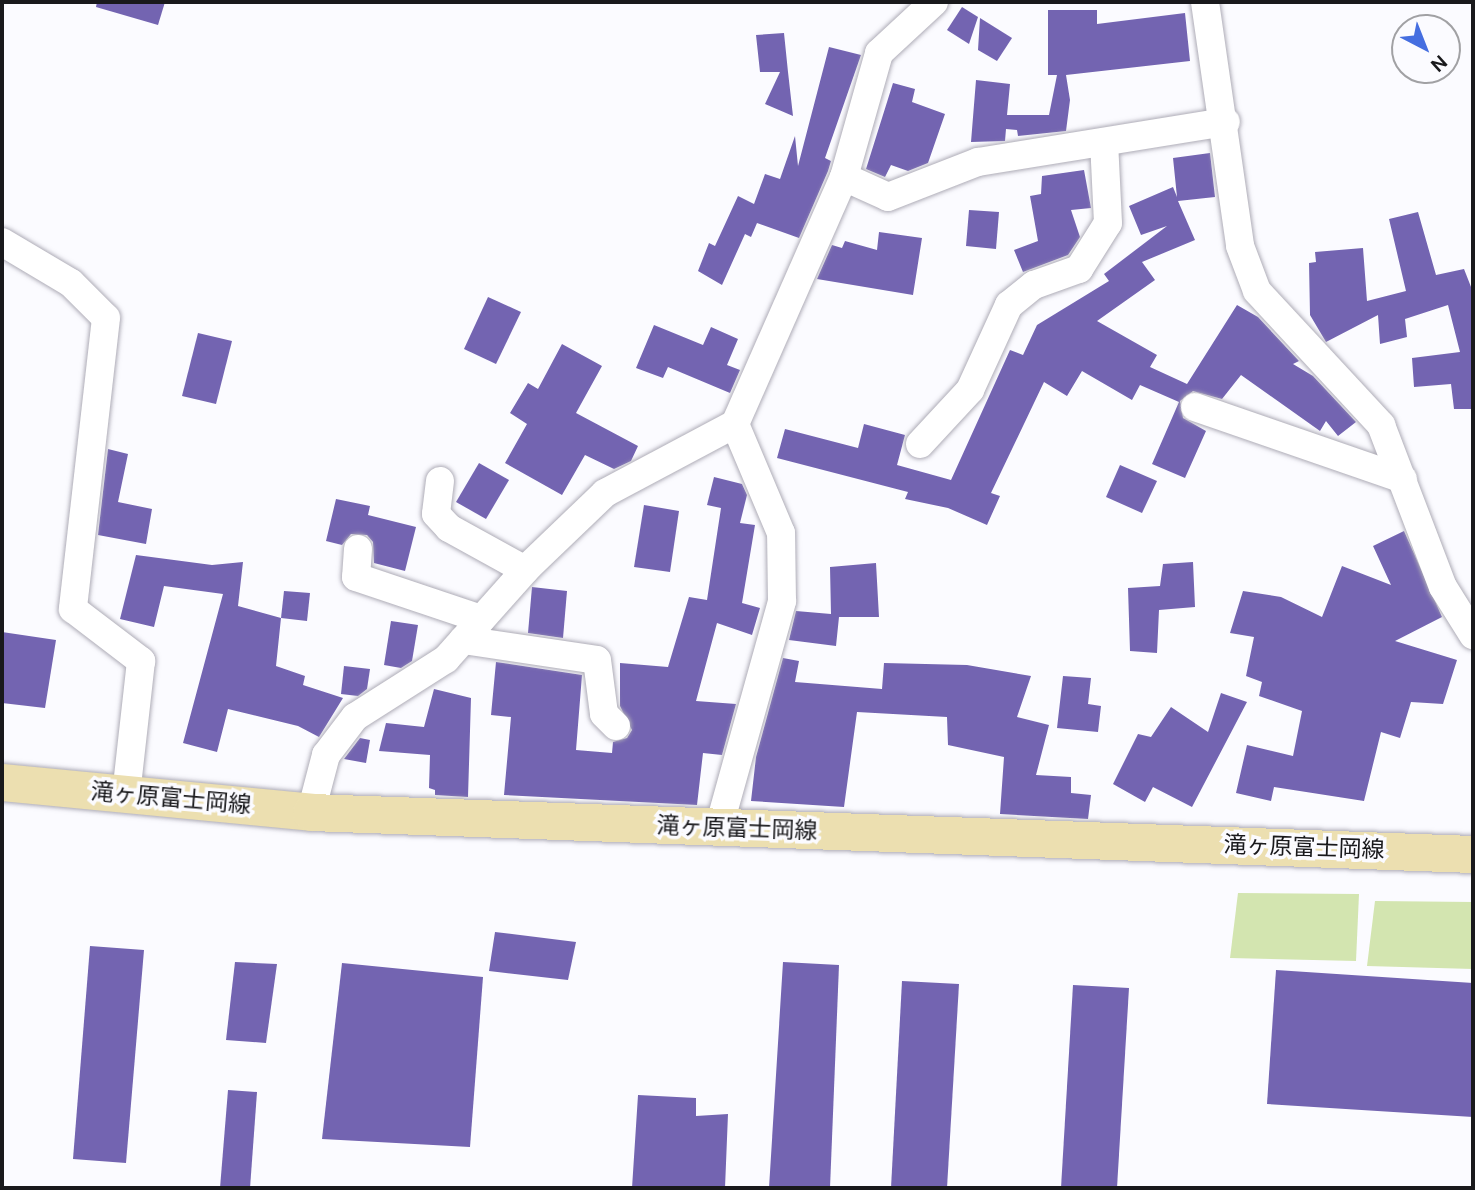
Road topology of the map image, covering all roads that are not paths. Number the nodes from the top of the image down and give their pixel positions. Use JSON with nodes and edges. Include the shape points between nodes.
{"nodes":[{"id":1,"x":934,"y":2,"type":"edge"},
{"id":2,"x":1205,"y":2,"type":"edge"},
{"id":3,"x":1226,"y":122,"type":"junction"},
{"id":4,"x":1104,"y":142,"type":"junction"},
{"id":5,"x":844,"y":177,"type":"junction"},
{"id":6,"x":2,"y":242,"type":"edge"},
{"id":7,"x":1195,"y":407,"type":"dead end"},
{"id":8,"x":735,"y":424,"type":"junction"},
{"id":9,"x":920,"y":444,"type":"dead end"},
{"id":10,"x":1403,"y":479,"type":"junction"},
{"id":11,"x":440,"y":481,"type":"dead end"},
{"id":12,"x":358,"y":549,"type":"dead end"},
{"id":13,"x":525,"y":570,"type":"junction"},
{"id":14,"x":481,"y":619,"type":"junction"},
{"id":15,"x":1473,"y":635,"type":"edge"},
{"id":16,"x":463,"y":640,"type":"junction"},
{"id":17,"x":616,"y":726,"type":"dead end"},
{"id":18,"x":2,"y":782,"type":"edge"},
{"id":19,"x":126,"y":794,"type":"junction"},
{"id":20,"x":311,"y":812,"type":"junction"},
{"id":21,"x":719,"y":827,"type":"junction"},
{"id":22,"x":1473,"y":854,"type":"edge"}],
"edges":[{"from":1,"to":5,"type":"street","via":[[879,53]]},
{"from":2,"to":3,"type":"street"},
{"from":3,"to":4,"type":"street"},
{"from":3,"to":10,"type":"street","via":[[1240,246],[1257,291],[1288,330],[1362,399],[1381,425]]},
{"from":4,"to":5,"type":"street","via":[[978,162],[888,197]]},
{"from":4,"to":9,"type":"street","via":[[1108,223],[1079,269],[1034,285],[1009,305],[970,390]]},
{"from":5,"to":8,"type":"street"},
{"from":6,"to":19,"type":"street","via":[[71,283],[106,318],[73,609],[141,661]]},
{"from":7,"to":10,"type":"street"},
{"from":8,"to":13,"type":"street","via":[[605,493]]},
{"from":8,"to":21,"type":"street","via":[[782,533],[782,601]]},
{"from":10,"to":15,"type":"street","via":[[1443,587]]},
{"from":11,"to":13,"type":"street","via":[[436,514],[449,528]]},
{"from":12,"to":14,"type":"street","via":[[356,577]]},
{"from":13,"to":14,"type":"street"},
{"from":14,"to":16,"type":"street"},
{"from":16,"to":17,"type":"street","via":[[597,660],[604,714]]},
{"from":16,"to":20,"type":"street","via":[[426,673],[355,717],[326,755]]},
{"from":18,"to":19,"type":"main road","name":"滝ヶ原富士岡線"},
{"from":19,"to":20,"type":"main road","name":"滝ヶ原富士岡線"},
{"from":20,"to":21,"type":"main road","name":"滝ヶ原富士岡線"},
{"from":21,"to":22,"type":"main road","name":"滝ヶ原富士岡線"}]}
